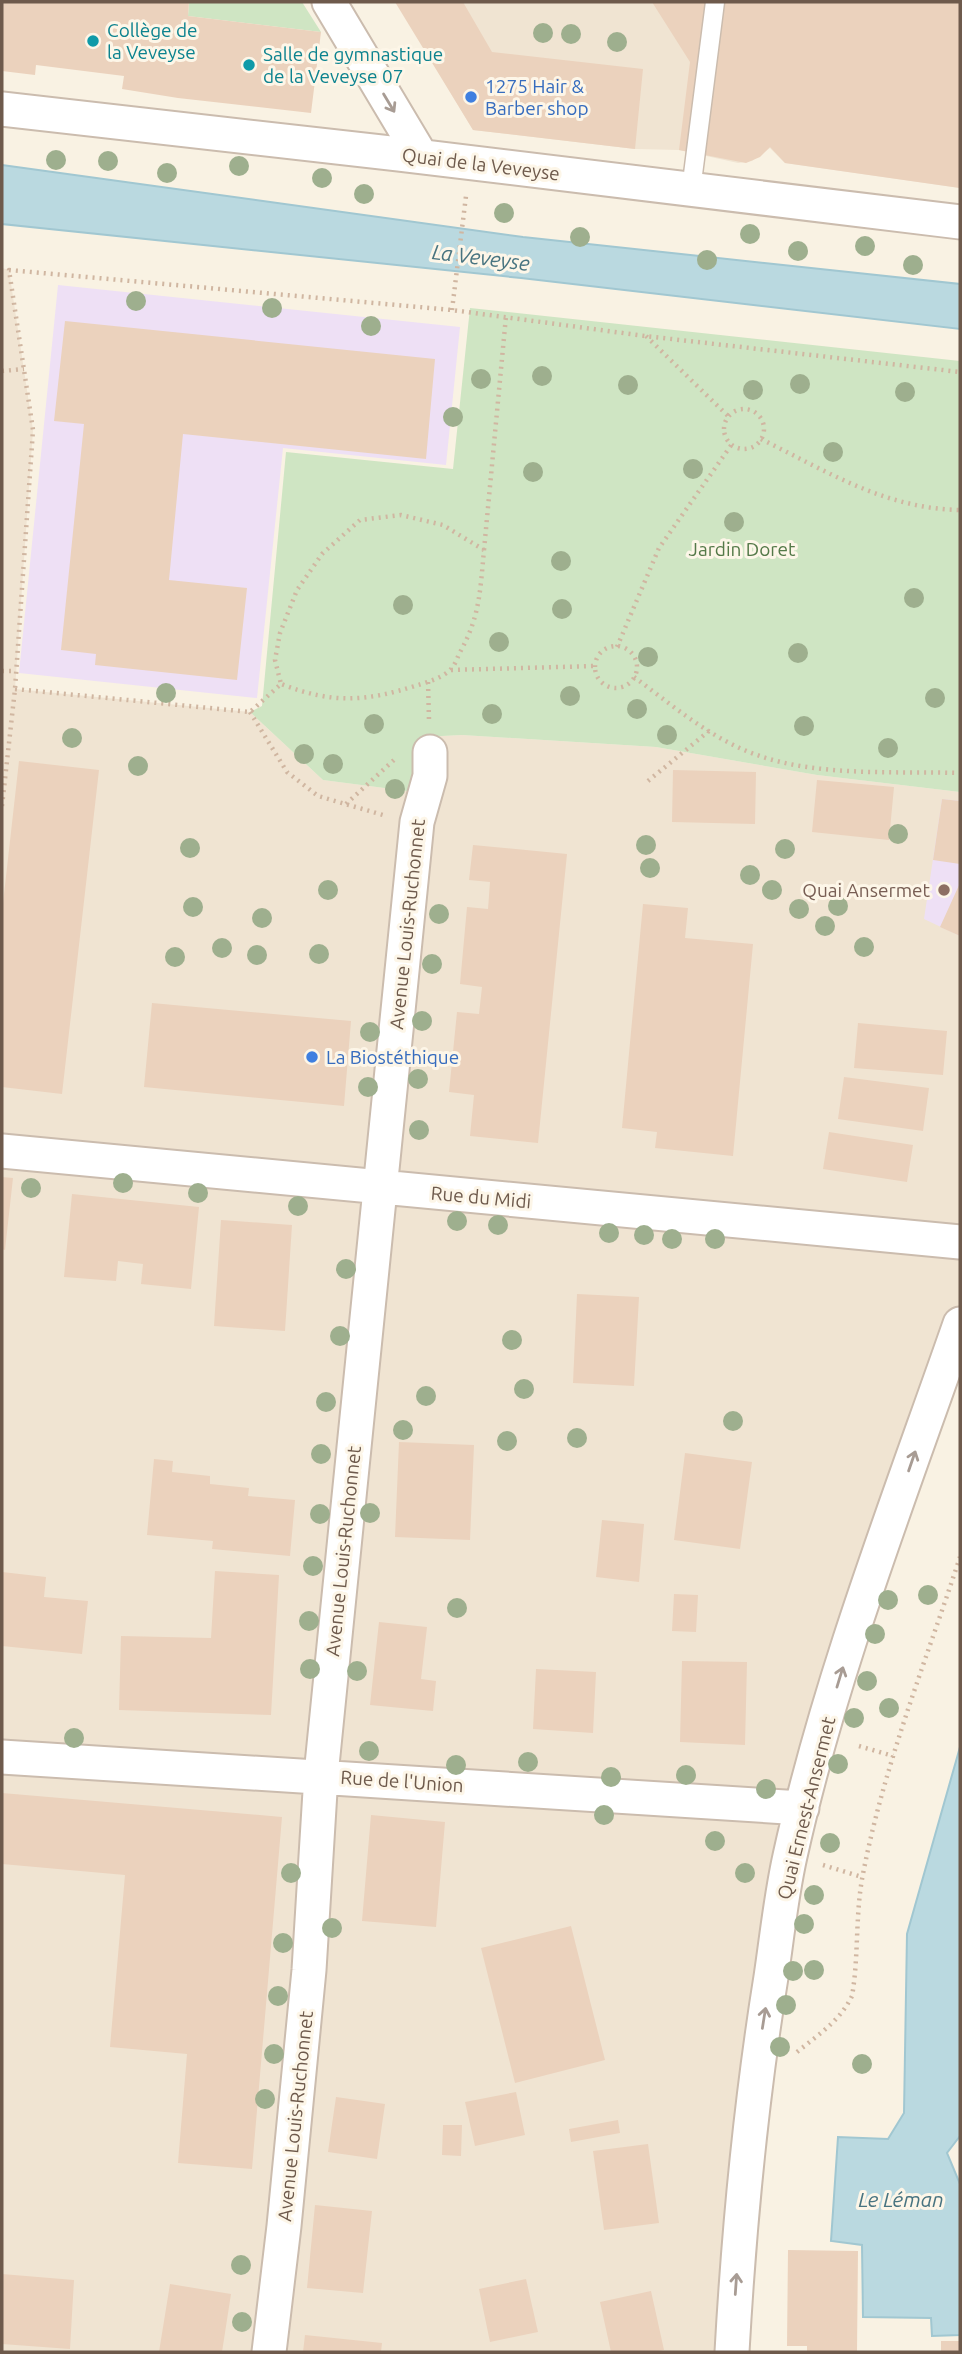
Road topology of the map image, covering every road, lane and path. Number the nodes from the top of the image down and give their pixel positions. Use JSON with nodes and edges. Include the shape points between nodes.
{"nodes":[{"id":1,"x":329,"y":2,"type":"edge"},
{"id":2,"x":715,"y":2,"type":"edge"},
{"id":3,"x":2,"y":109,"type":"edge"},
{"id":4,"x":421,"y":156,"type":"junction"},
{"id":5,"x":691,"y":190,"type":"junction"},
{"id":6,"x":466,"y":200,"type":"dead end"},
{"id":7,"x":960,"y":222,"type":"edge"},
{"id":8,"x":452,"y":310,"type":"junction"},
{"id":9,"x":506,"y":316,"type":"junction"},
{"id":10,"x":645,"y":336,"type":"junction"},
{"id":11,"x":24,"y":369,"type":"junction"},
{"id":12,"x":2,"y":370,"type":"edge"},
{"id":13,"x":960,"y":372,"type":"edge"},
{"id":14,"x":728,"y":416,"type":"junction"},
{"id":15,"x":761,"y":439,"type":"junction"},
{"id":16,"x":732,"y":444,"type":"junction"},
{"id":17,"x":960,"y":510,"type":"edge"},
{"id":18,"x":484,"y":550,"type":"junction"},
{"id":19,"x":617,"y":647,"type":"junction"},
{"id":20,"x":595,"y":666,"type":"junction"},
{"id":21,"x":451,"y":670,"type":"junction"},
{"id":22,"x":2,"y":671,"type":"edge"},
{"id":23,"x":16,"y":671,"type":"junction"},
{"id":24,"x":634,"y":677,"type":"junction"},
{"id":25,"x":281,"y":684,"type":"junction"},
{"id":26,"x":15,"y":689,"type":"junction"},
{"id":27,"x":250,"y":712,"type":"junction"},
{"id":28,"x":709,"y":731,"type":"junction"},
{"id":29,"x":416,"y":752,"type":"joint"},
{"id":30,"x":960,"y":773,"type":"edge"},
{"id":31,"x":648,"y":781,"type":"dead end"},
{"id":32,"x":346,"y":804,"type":"junction"},
{"id":33,"x":2,"y":806,"type":"edge"},
{"id":34,"x":416,"y":822,"type":"junction"},
{"id":35,"x":2,"y":1151,"type":"edge"},
{"id":36,"x":379,"y":1187,"type":"junction"},
{"id":37,"x":960,"y":1242,"type":"edge"},
{"id":38,"x":960,"y":1324,"type":"edge"},
{"id":39,"x":960,"y":1556,"type":"edge"},
{"id":40,"x":859,"y":1746,"type":"dead end"},
{"id":41,"x":893,"y":1756,"type":"junction"},
{"id":42,"x":2,"y":1757,"type":"edge"},
{"id":43,"x":321,"y":1775,"type":"junction"},
{"id":44,"x":802,"y":1808,"type":"junction"},
{"id":45,"x":754,"y":2086,"type":"junction"},
{"id":46,"x":270,"y":2352,"type":"edge"},
{"id":47,"x":732,"y":2352,"type":"edge"}],
"edges":[{"from":1,"to":4,"type":"street","one_way":true},
{"from":2,"to":5,"type":"lane"},
{"from":3,"to":4,"type":"street","name":"Quai de la Veveyse"},
{"from":4,"to":5,"type":"street","name":"Quai de la Veveyse"},
{"from":5,"to":7,"type":"street","name":"Quai de la Veveyse"},
{"from":6,"to":8,"type":"path"},
{"from":8,"to":9,"type":"path"},
{"from":8,"to":11,"type":"path","via":[[9,270]]},
{"from":9,"to":10,"type":"path"},
{"from":9,"to":18,"type":"path"},
{"from":10,"to":13,"type":"path"},
{"from":10,"to":14,"type":"path"},
{"from":11,"to":12,"type":"path"},
{"from":11,"to":23,"type":"path","via":[[33,430]]},
{"from":14,"to":15,"type":"path","via":[[743,408],[759,415],[764,430]]},
{"from":14,"to":16,"type":"path","via":[[724,431]]},
{"from":15,"to":16,"type":"path","via":[[748,449]]},
{"from":15,"to":17,"type":"path","via":[[884,498],[912,506]]},
{"from":16,"to":19,"type":"path","via":[[659,548]]},
{"from":18,"to":21,"type":"path","via":[[477,616]]},
{"from":18,"to":25,"type":"path","via":[[443,525],[401,515],[360,520],[322,554],[297,590],[275,660]]},
{"from":19,"to":20,"type":"path","via":[[602,652]]},
{"from":19,"to":24,"type":"path","via":[[634,657]]},
{"from":20,"to":21,"type":"path"},
{"from":20,"to":24,"type":"path","via":[[606,686],[622,687]]},
{"from":21,"to":25,"type":"path","via":[[428,682],[364,699],[309,695]]},
{"from":22,"to":23,"type":"path"},
{"from":23,"to":26,"type":"path"},
{"from":24,"to":28,"type":"path"},
{"from":25,"to":27,"type":"path"},
{"from":26,"to":27,"type":"path"},
{"from":26,"to":33,"type":"path"},
{"from":27,"to":32,"type":"path","via":[[287,772],[318,796]]},
{"from":28,"to":30,"type":"path","via":[[754,755],[784,763],[840,770]]},
{"from":28,"to":31,"type":"path"},
{"from":29,"to":32,"type":"path"},
{"from":29,"to":34,"type":"street","name":"Avenue Louis-Ruchonnet","via":[[430,776]]},
{"from":32,"to":34,"type":"path"},
{"from":34,"to":36,"type":"street","name":"Avenue Louis-Ruchonnet"},
{"from":35,"to":36,"type":"street","name":"Rue du Midi"},
{"from":36,"to":37,"type":"street","name":"Rue du Midi"},
{"from":36,"to":43,"type":"street","name":"Avenue Louis-Ruchonnet"},
{"from":44,"to":38,"type":"street","name":"Quai Ernest-Ansermet","one_way":true,"via":[[867,1589]]},
{"from":39,"to":41,"type":"path"},
{"from":40,"to":41,"type":"path"},
{"from":41,"to":45,"type":"path","via":[[862,1877],[852,1996],[835,2021]]},
{"from":42,"to":43,"type":"street","name":"Rue de l'Union"},
{"from":43,"to":44,"type":"street","name":"Rue de l'Union"},
{"from":43,"to":46,"type":"street","name":"Avenue Louis-Ruchonnet","via":[[309,1970]]},
{"from":45,"to":44,"type":"street","name":"Quai Ernest-Ansermet","one_way":true,"via":[[787,1869]]},
{"from":47,"to":45,"type":"street","name":"Quai Ernest-Ansermet","one_way":true}]}
